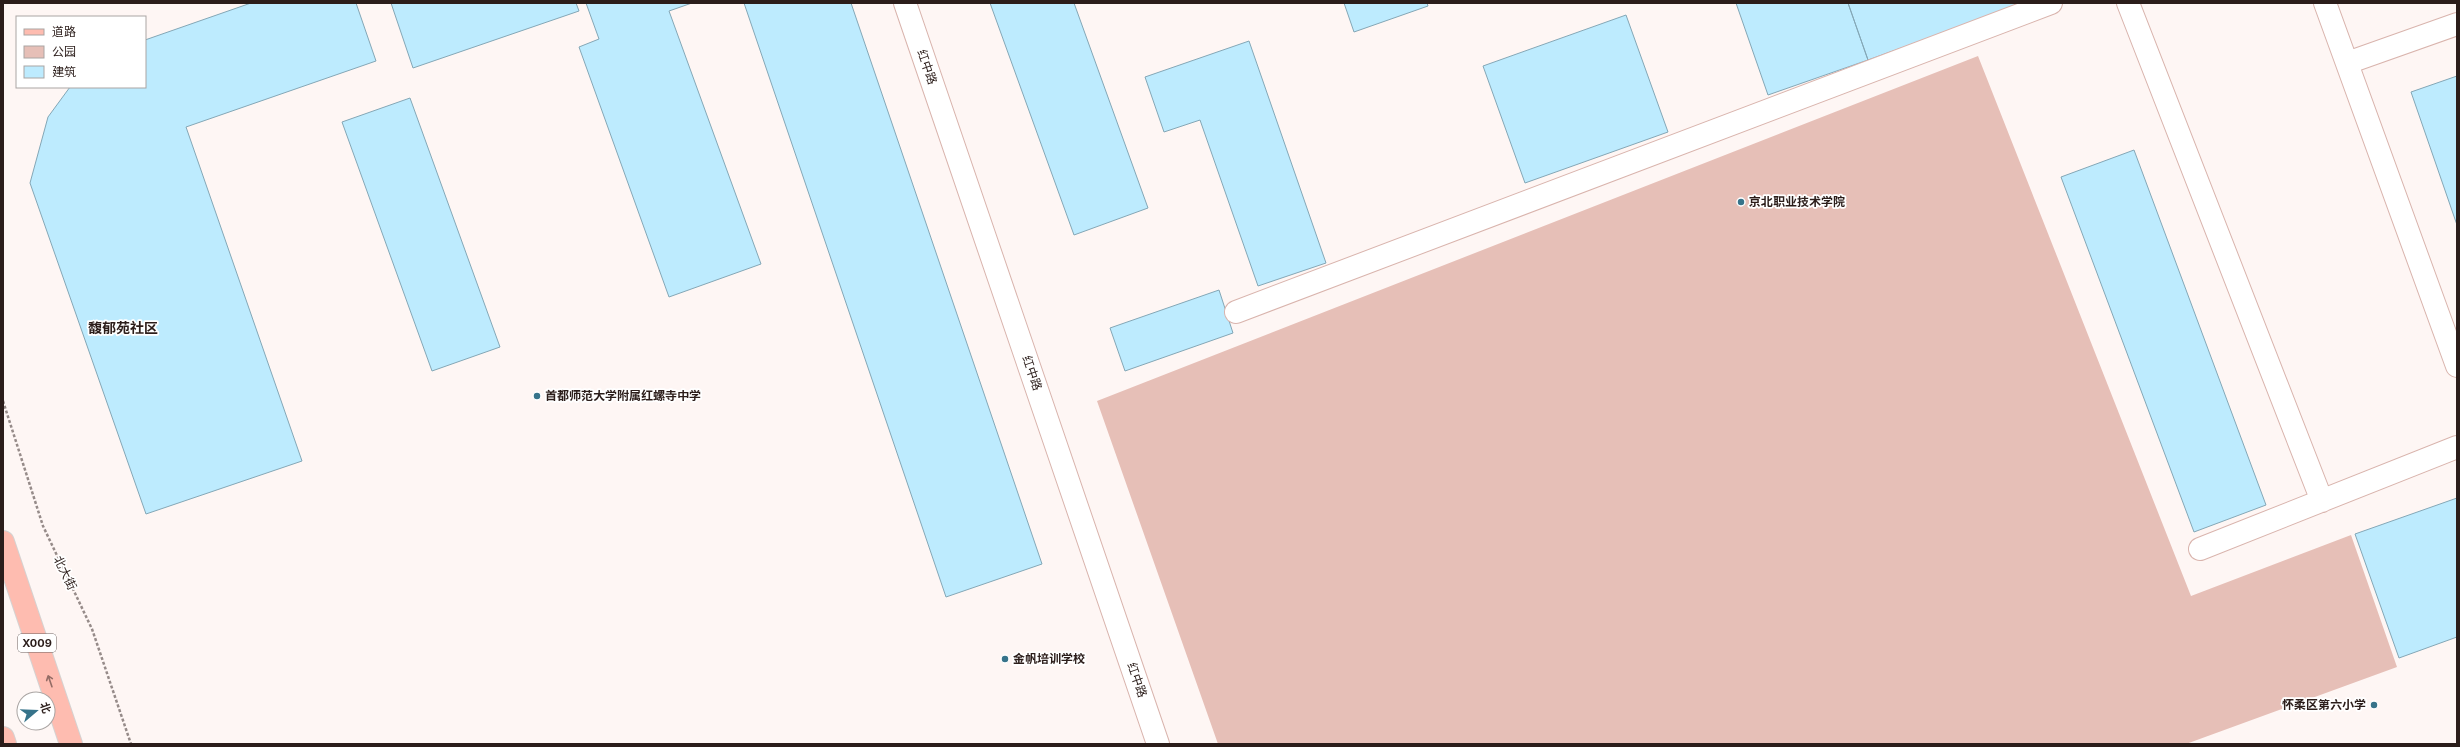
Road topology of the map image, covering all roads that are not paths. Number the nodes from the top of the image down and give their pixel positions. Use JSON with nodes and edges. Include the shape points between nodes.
{"nodes":[{"id":1,"x":905,"y":3,"type":"edge"},
{"id":2,"x":2051,"y":3,"type":"edge"},
{"id":3,"x":2128,"y":3,"type":"edge"},
{"id":4,"x":2325,"y":3,"type":"edge"},
{"id":5,"x":2457,"y":24,"type":"edge"},
{"id":6,"x":2347,"y":63,"type":"junction"},
{"id":7,"x":1236,"y":312,"type":"dead end"},
{"id":8,"x":2457,"y":366,"type":"edge"},
{"id":9,"x":2457,"y":447,"type":"edge"},
{"id":10,"x":2322,"y":501,"type":"junction"},
{"id":11,"x":3,"y":542,"type":"edge"},
{"id":12,"x":2200,"y":549,"type":"dead end"},
{"id":13,"x":3,"y":738,"type":"edge"},
{"id":14,"x":5,"y":744,"type":"edge"},
{"id":15,"x":71,"y":744,"type":"edge"},
{"id":16,"x":1158,"y":744,"type":"edge"}],
"edges":[{"from":1,"to":16,"type":"street","name":"红中路"},
{"from":2,"to":7,"type":"street"},
{"from":3,"to":10,"type":"street"},
{"from":4,"to":6,"type":"street"},
{"from":5,"to":6,"type":"street"},
{"from":6,"to":8,"type":"street"},
{"from":9,"to":10,"type":"street"},
{"from":10,"to":12,"type":"street"},
{"from":15,"to":11,"type":"main road","number":"X009","one_way":true},
{"from":13,"to":14,"type":"main road"}]}
